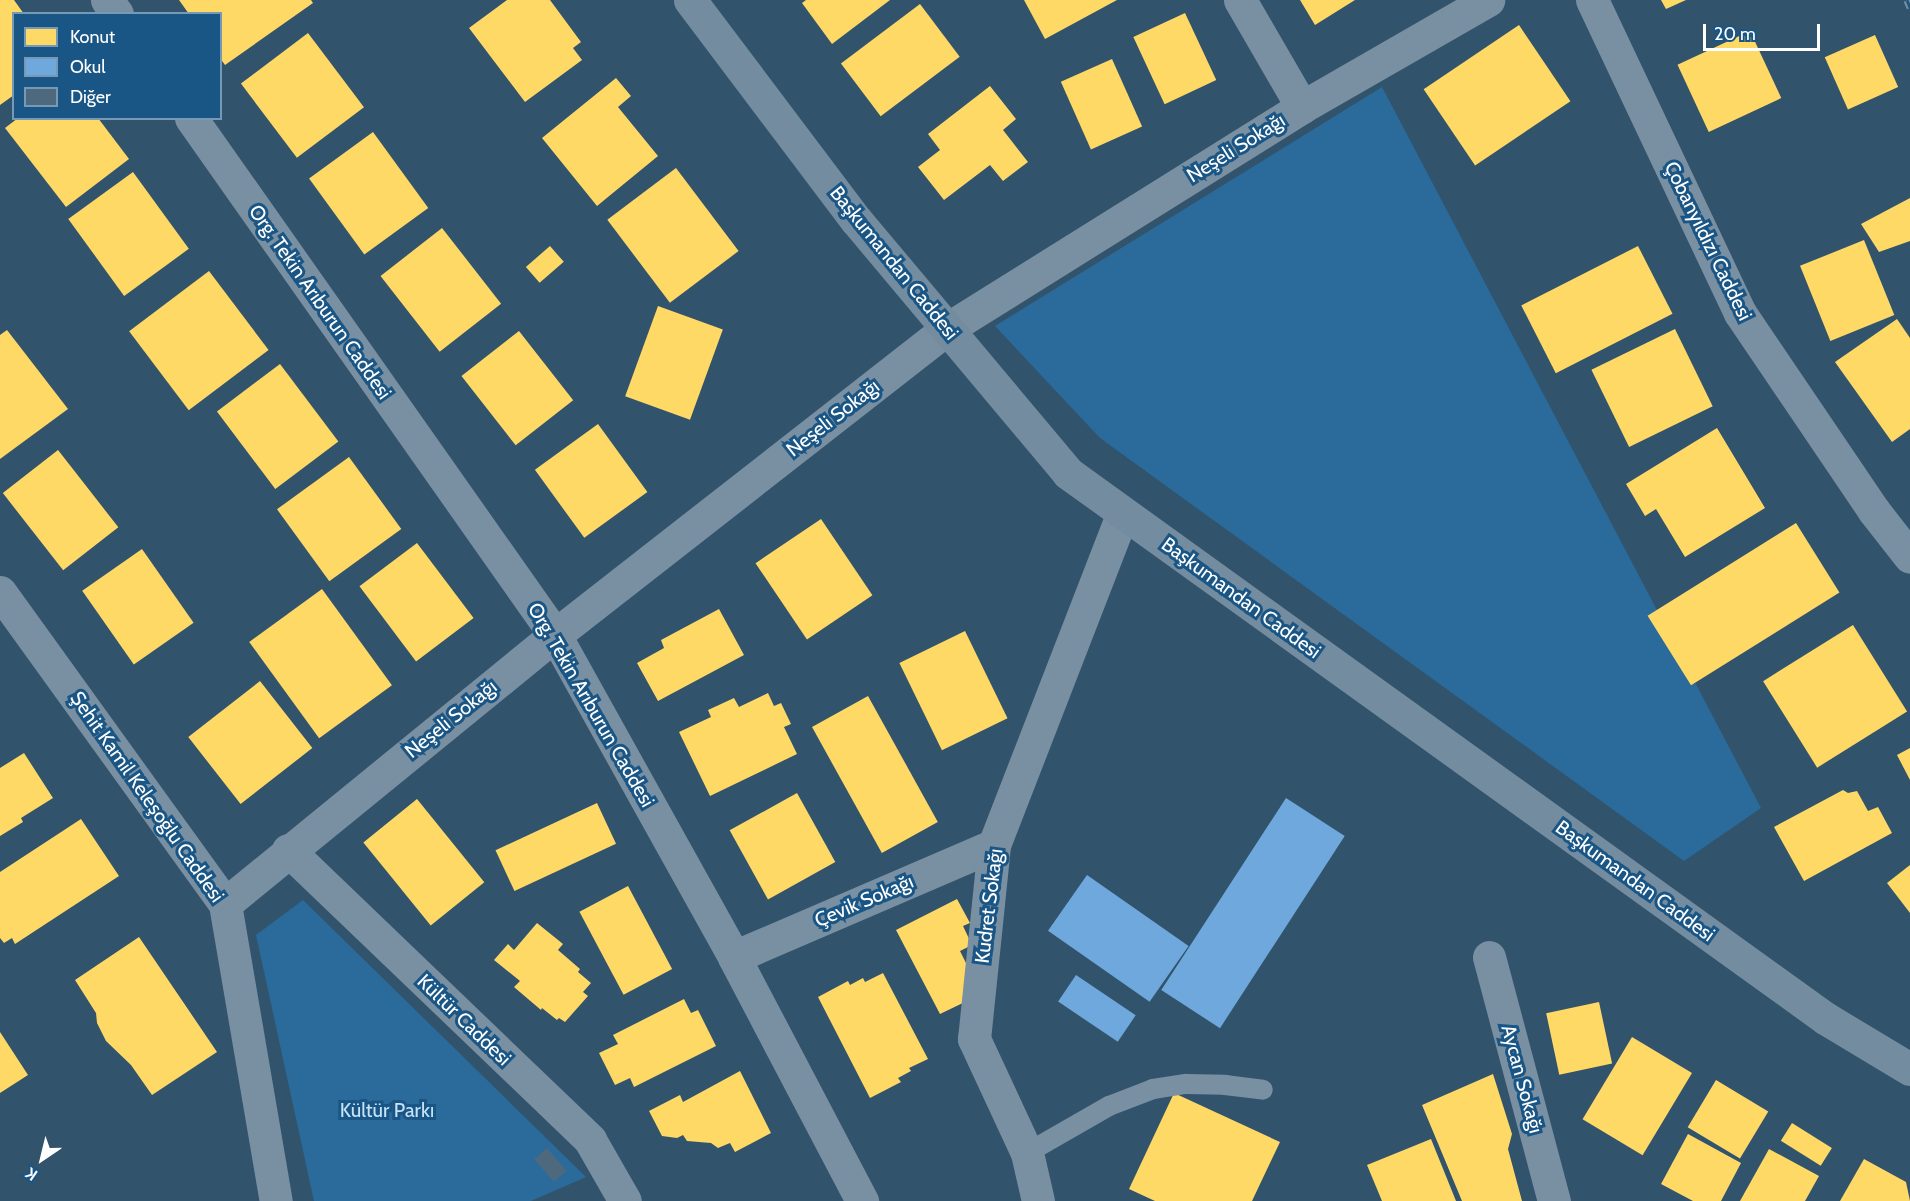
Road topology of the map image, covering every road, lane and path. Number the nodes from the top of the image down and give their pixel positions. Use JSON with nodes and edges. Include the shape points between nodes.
{"nodes":[{"id":1,"x":690,"y":0,"type":"edge"},
{"id":2,"x":1240,"y":0,"type":"edge"},
{"id":3,"x":1488,"y":0,"type":"edge"},
{"id":4,"x":1592,"y":0,"type":"edge"},
{"id":5,"x":1302,"y":107,"type":"junction"},
{"id":6,"x":192,"y":120,"type":"edge"},
{"id":7,"x":948,"y":329,"type":"junction"},
{"id":8,"x":1123,"y":513,"type":"junction"},
{"id":9,"x":1910,"y":557,"type":"edge"},
{"id":10,"x":0,"y":592,"type":"edge"},
{"id":11,"x":555,"y":635,"type":"junction"},
{"id":12,"x":994,"y":845,"type":"junction"},
{"id":13,"x":288,"y":850,"type":"junction"},
{"id":14,"x":225,"y":904,"type":"junction"},
{"id":15,"x":734,"y":957,"type":"junction"},
{"id":16,"x":1489,"y":957,"type":"dead end"},
{"id":17,"x":1910,"y":1069,"type":"edge"},
{"id":18,"x":1263,"y":1090,"type":"dead end"},
{"id":19,"x":1027,"y":1153,"type":"junction"},
{"id":20,"x":276,"y":1201,"type":"edge"},
{"id":21,"x":625,"y":1201,"type":"edge"},
{"id":22,"x":862,"y":1201,"type":"edge"},
{"id":23,"x":1038,"y":1201,"type":"edge"},
{"id":24,"x":1554,"y":1201,"type":"edge"}],
"edges":[{"from":1,"to":7,"type":"street","name":"Başkumandan Caddesi","via":[[856,220]]},
{"from":2,"to":5,"type":"street"},
{"from":3,"to":5,"type":"street","name":"Neşeli Sokağı"},
{"from":4,"to":9,"type":"street","name":"Çobanyıldızı Caddesi","via":[[1740,313],[1874,511]]},
{"from":5,"to":7,"type":"street","name":"Neşeli Sokağı"},
{"from":6,"to":11,"type":"street","name":"Org. Tekin Arıburun Caddesi"},
{"from":7,"to":8,"type":"street","name":"Başkumandan Caddesi","via":[[1068,473]]},
{"from":7,"to":11,"type":"street","name":"Neşeli Sokağı"},
{"from":8,"to":12,"type":"street","name":"Kudret Sokağı"},
{"from":8,"to":17,"type":"street","name":"Başkumandan Caddesi","via":[[1825,1017]]},
{"from":10,"to":14,"type":"street","name":"Şehit Kamil Keleşoğlu Caddesi"},
{"from":11,"to":13,"type":"street","name":"Neşeli Sokağı"},
{"from":11,"to":15,"type":"street","name":"Org. Tekin Arıburun Caddesi"},
{"from":12,"to":15,"type":"street","name":"Çevik Sokağı"},
{"from":12,"to":19,"type":"street","name":"Kudret Sokağı","via":[[974,1039]]},
{"from":13,"to":14,"type":"street","name":"Neşeli Sokağı"},
{"from":13,"to":21,"type":"street","name":"Kültür Caddesi","via":[[590,1140]]},
{"from":14,"to":20,"type":"street","name":"Şehit Kamil Keleşoğlu Caddesi"},
{"from":15,"to":22,"type":"street","name":"Org. Tekin Arıburun Caddesi"},
{"from":16,"to":24,"type":"street","name":"Aycan Sokağı"},
{"from":18,"to":19,"type":"lane","via":[[1186,1084],[1153,1089],[1110,1106]]},
{"from":19,"to":23,"type":"street","name":"Kudret Sokağı"}]}
